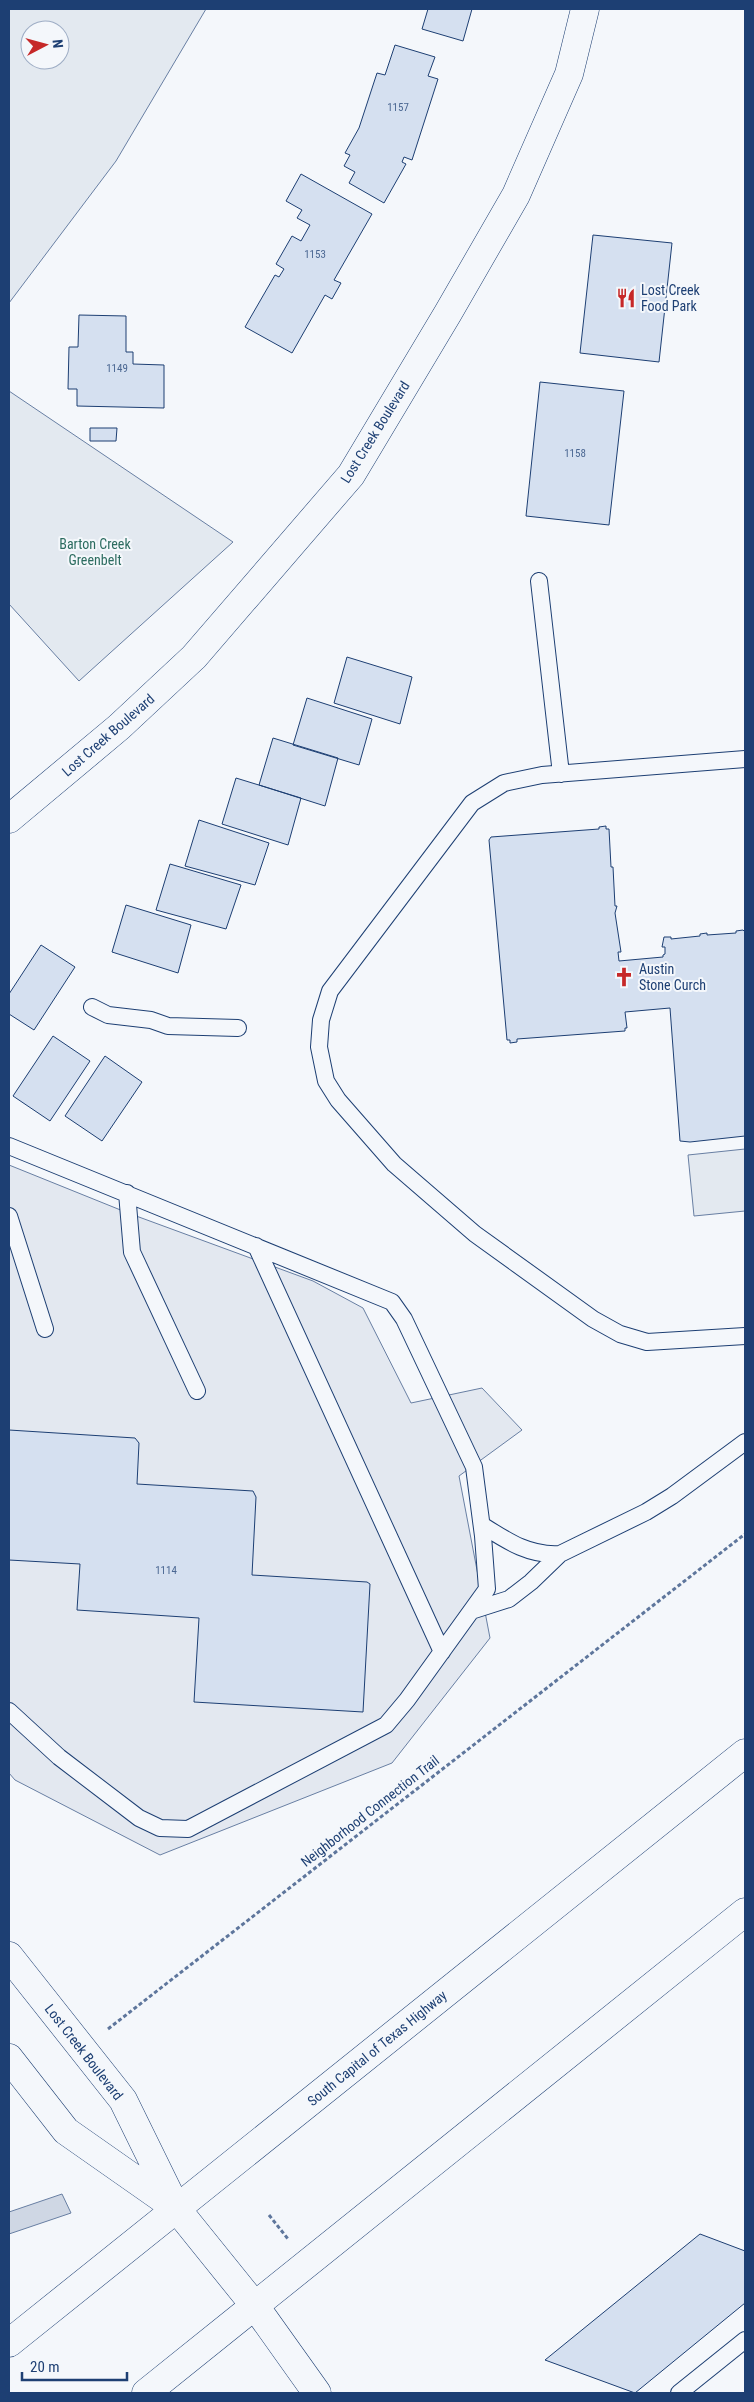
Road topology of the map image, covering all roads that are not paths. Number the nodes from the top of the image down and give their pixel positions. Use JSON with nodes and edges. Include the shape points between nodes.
{"nodes":[{"id":1,"x":585,"y":9,"type":"edge"},
{"id":2,"x":539,"y":580,"type":"dead end"},
{"id":3,"x":745,"y":759,"type":"edge"},
{"id":4,"x":561,"y":774,"type":"junction"},
{"id":5,"x":9,"y":819,"type":"edge"},
{"id":6,"x":92,"y":1007,"type":"dead end"},
{"id":7,"x":238,"y":1028,"type":"dead end"},
{"id":8,"x":9,"y":1146,"type":"edge"},
{"id":9,"x":127,"y":1193,"type":"junction"},
{"id":10,"x":9,"y":1216,"type":"edge"},
{"id":11,"x":256,"y":1246,"type":"junction"},
{"id":12,"x":45,"y":1329,"type":"dead end"},
{"id":13,"x":745,"y":1336,"type":"edge"},
{"id":14,"x":197,"y":1391,"type":"dead end"},
{"id":15,"x":745,"y":1442,"type":"edge"},
{"id":16,"x":482,"y":1525,"type":"junction"},
{"id":17,"x":560,"y":1554,"type":"junction"},
{"id":18,"x":471,"y":1611,"type":"junction"},
{"id":19,"x":442,"y":1652,"type":"junction"},
{"id":20,"x":9,"y":1711,"type":"edge"},
{"id":21,"x":745,"y":1753,"type":"edge"},
{"id":22,"x":745,"y":1912,"type":"edge"},
{"id":23,"x":9,"y":1956,"type":"edge"},
{"id":24,"x":9,"y":2058,"type":"edge"},
{"id":25,"x":176,"y":2208,"type":"junction"},
{"id":26,"x":255,"y":2306,"type":"junction"},
{"id":27,"x":745,"y":2340,"type":"edge"},
{"id":28,"x":9,"y":2343,"type":"edge"},
{"id":29,"x":146,"y":2393,"type":"edge"},
{"id":30,"x":318,"y":2393,"type":"edge"},
{"id":31,"x":679,"y":2393,"type":"edge"}],
"edges":[{"from":1,"to":5,"type":"main road","name":"Lost Creek Boulevard","via":[[569,74],[516,195],[351,475],[194,657],[119,728]]},
{"from":2,"to":4,"type":"lane"},
{"from":3,"to":4,"type":"lane"},
{"from":4,"to":13,"type":"lane","via":[[504,783],[472,803],[330,991],[321,1020],[319,1047],[326,1081],[338,1100],[394,1164],[475,1234],[593,1319],[620,1334],[647,1342]]},
{"from":6,"to":7,"type":"lane","via":[[108,1015],[151,1020],[168,1026]]},
{"from":8,"to":9,"type":"lane"},
{"from":9,"to":11,"type":"lane"},
{"from":9,"to":14,"type":"lane","via":[[132,1252]]},
{"from":10,"to":12,"type":"lane"},
{"from":11,"to":16,"type":"lane","via":[[392,1302],[404,1319],[474,1468]]},
{"from":11,"to":19,"type":"lane"},
{"from":15,"to":17,"type":"lane","via":[[672,1496],[614,1529]]},
{"from":16,"to":17,"type":"lane","via":[[524,1550]]},
{"from":16,"to":18,"type":"lane","via":[[487,1589]]},
{"from":17,"to":18,"type":"lane","via":[[509,1599]]},
{"from":18,"to":19,"type":"lane"},
{"from":19,"to":20,"type":"lane","via":[[386,1724],[188,1829],[160,1828],[139,1818],[59,1757]]},
{"from":21,"to":25,"type":"main road","name":"South Capital of Texas Highway"},
{"from":22,"to":26,"type":"main road"},
{"from":23,"to":25,"type":"main road","name":"Lost Creek Boulevard","via":[[123,2100]]},
{"from":24,"to":25,"type":"main road","name":"Lost Creek Boulevard","via":[[66,2131]]},
{"from":25,"to":26,"type":"main road","name":"Lost Creek Boulevard"},
{"from":25,"to":28,"type":"main road","name":"South Capital of Texas Highway"},
{"from":26,"to":29,"type":"main road"},
{"from":26,"to":30,"type":"main road","name":"Lost Creek Boulevard"},
{"from":27,"to":31,"type":"lane"}]}
